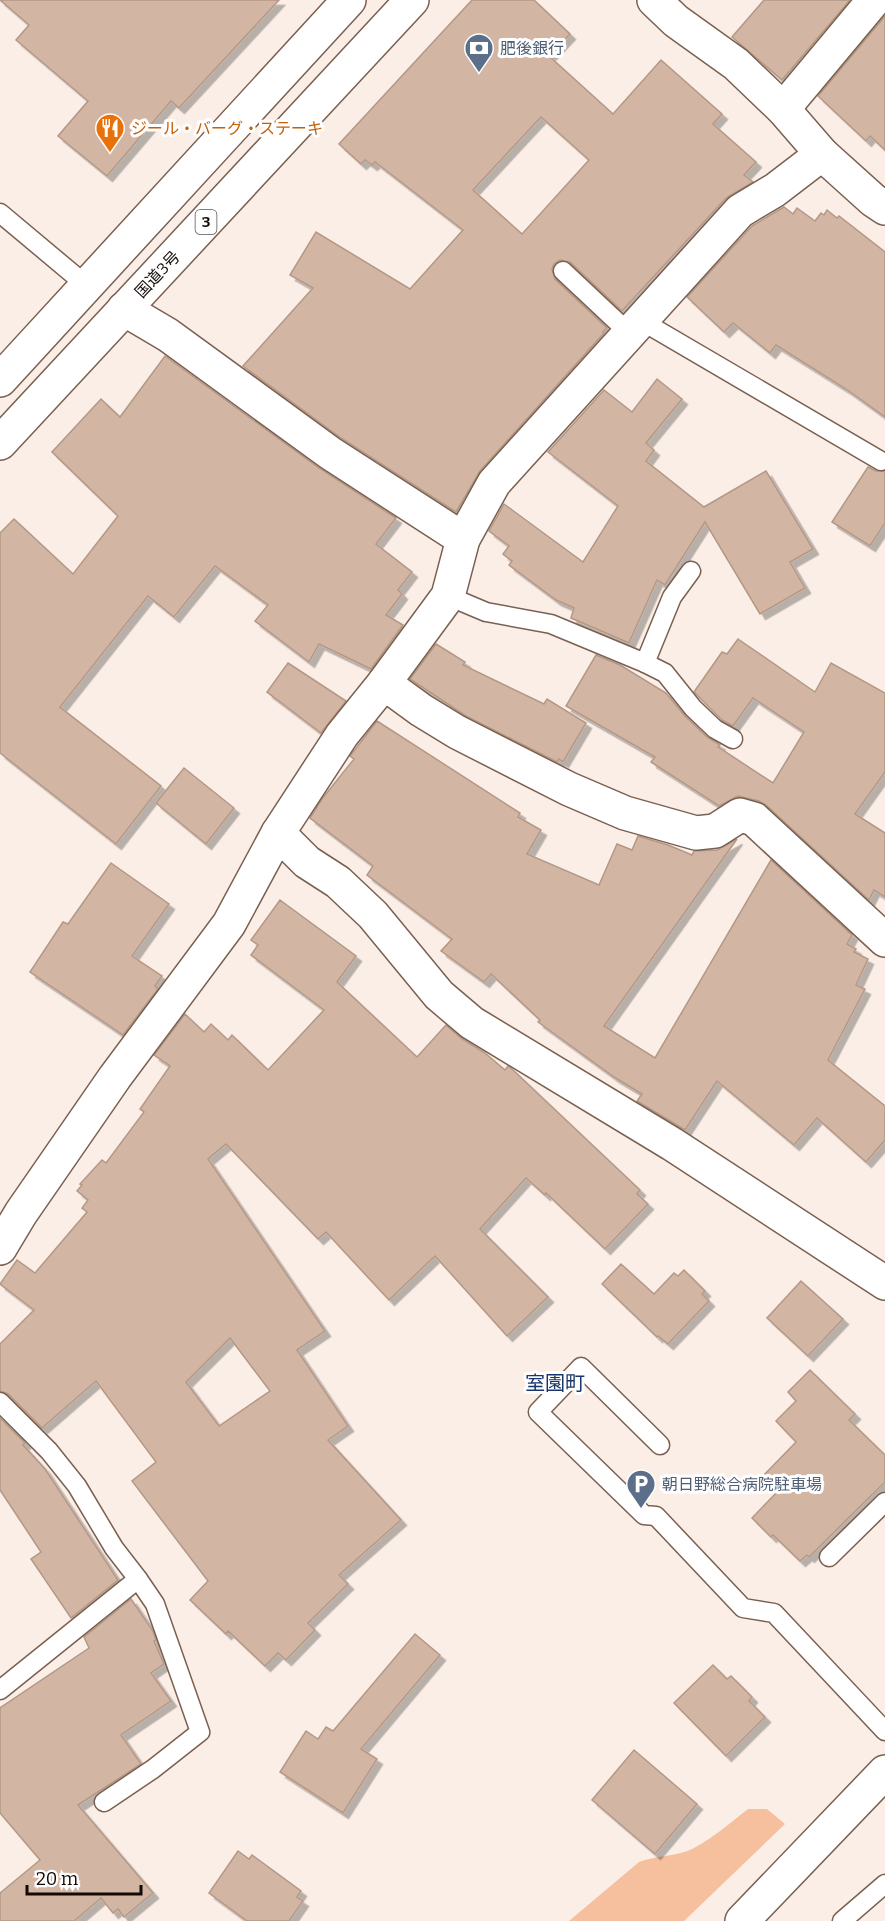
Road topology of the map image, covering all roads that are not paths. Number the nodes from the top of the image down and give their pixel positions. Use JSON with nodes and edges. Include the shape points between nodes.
{"nodes":[{"id":1,"x":349,"y":0,"type":"edge"},
{"id":2,"x":412,"y":0,"type":"edge"},
{"id":3,"x":654,"y":0,"type":"edge"},
{"id":4,"x":874,"y":0,"type":"edge"},
{"id":5,"x":783,"y":109,"type":"junction"},
{"id":6,"x":822,"y":154,"type":"junction"},
{"id":7,"x":885,"y":208,"type":"edge"},
{"id":8,"x":0,"y":213,"type":"edge"},
{"id":9,"x":563,"y":271,"type":"dead end"},
{"id":10,"x":86,"y":285,"type":"junction"},
{"id":11,"x":124,"y":309,"type":"junction"},
{"id":12,"x":635,"y":326,"type":"junction"},
{"id":13,"x":0,"y":380,"type":"edge"},
{"id":14,"x":0,"y":443,"type":"edge"},
{"id":15,"x":881,"y":461,"type":"dead end"},
{"id":16,"x":464,"y":539,"type":"junction"},
{"id":17,"x":691,"y":571,"type":"dead end"},
{"id":18,"x":448,"y":596,"type":"junction"},
{"id":19,"x":645,"y":663,"type":"junction"},
{"id":20,"x":384,"y":683,"type":"junction"},
{"id":21,"x":733,"y":739,"type":"dead end"},
{"id":22,"x":278,"y":833,"type":"junction"},
{"id":23,"x":885,"y":940,"type":"edge"},
{"id":24,"x":0,"y":1248,"type":"edge"},
{"id":25,"x":885,"y":1283,"type":"edge"},
{"id":26,"x":0,"y":1402,"type":"edge"},
{"id":27,"x":660,"y":1445,"type":"dead end"},
{"id":28,"x":885,"y":1502,"type":"edge"},
{"id":29,"x":829,"y":1557,"type":"dead end"},
{"id":30,"x":138,"y":1579,"type":"junction"},
{"id":31,"x":0,"y":1690,"type":"edge"},
{"id":32,"x":885,"y":1731,"type":"edge"},
{"id":33,"x":885,"y":1772,"type":"edge"},
{"id":34,"x":104,"y":1802,"type":"dead end"},
{"id":35,"x":885,"y":1884,"type":"edge"},
{"id":36,"x":742,"y":1921,"type":"edge"},
{"id":37,"x":842,"y":1921,"type":"edge"}],
"edges":[{"from":1,"to":10,"type":"main road"},
{"from":2,"to":11,"type":"main road","name":"国道3号","number":"3"},
{"from":3,"to":5,"type":"main road","via":[[676,21],[736,64]]},
{"from":4,"to":5,"type":"main road"},
{"from":5,"to":6,"type":"main road"},
{"from":6,"to":7,"type":"main road"},
{"from":6,"to":12,"type":"main road","via":[[740,211]]},
{"from":8,"to":10,"type":"lane"},
{"from":9,"to":12,"type":"lane"},
{"from":10,"to":13,"type":"main road"},
{"from":11,"to":14,"type":"main road","name":"国道3号","number":"3"},
{"from":11,"to":16,"type":"main road","via":[[168,335],[330,453]]},
{"from":12,"to":15,"type":"lane"},
{"from":12,"to":16,"type":"main road","via":[[494,483]]},
{"from":16,"to":18,"type":"main road"},
{"from":17,"to":19,"type":"lane","via":[[672,597]]},
{"from":18,"to":19,"type":"lane","via":[[486,612],[551,624]]},
{"from":18,"to":20,"type":"main road"},
{"from":19,"to":21,"type":"lane","via":[[665,674],[693,708],[715,729]]},
{"from":20,"to":22,"type":"main road","via":[[342,735]]},
{"from":20,"to":23,"type":"main road","via":[[457,732],[625,813],[696,833],[715,831],[740,815],[754,819]]},
{"from":22,"to":24,"type":"main road","via":[[229,924],[115,1077]]},
{"from":22,"to":25,"type":"main road","via":[[307,862],[338,882],[373,915],[439,995],[472,1023],[672,1144]]},
{"from":26,"to":30,"type":"lane","via":[[56,1459]]},
{"from":27,"to":32,"type":"lane","via":[[581,1367],[537,1412],[644,1515],[657,1516],[743,1608],[774,1613]]},
{"from":28,"to":29,"type":"lane"},
{"from":30,"to":31,"type":"lane"},
{"from":30,"to":34,"type":"lane","via":[[155,1604],[200,1732]]},
{"from":33,"to":36,"type":"main road"},
{"from":35,"to":37,"type":"lane"}]}
